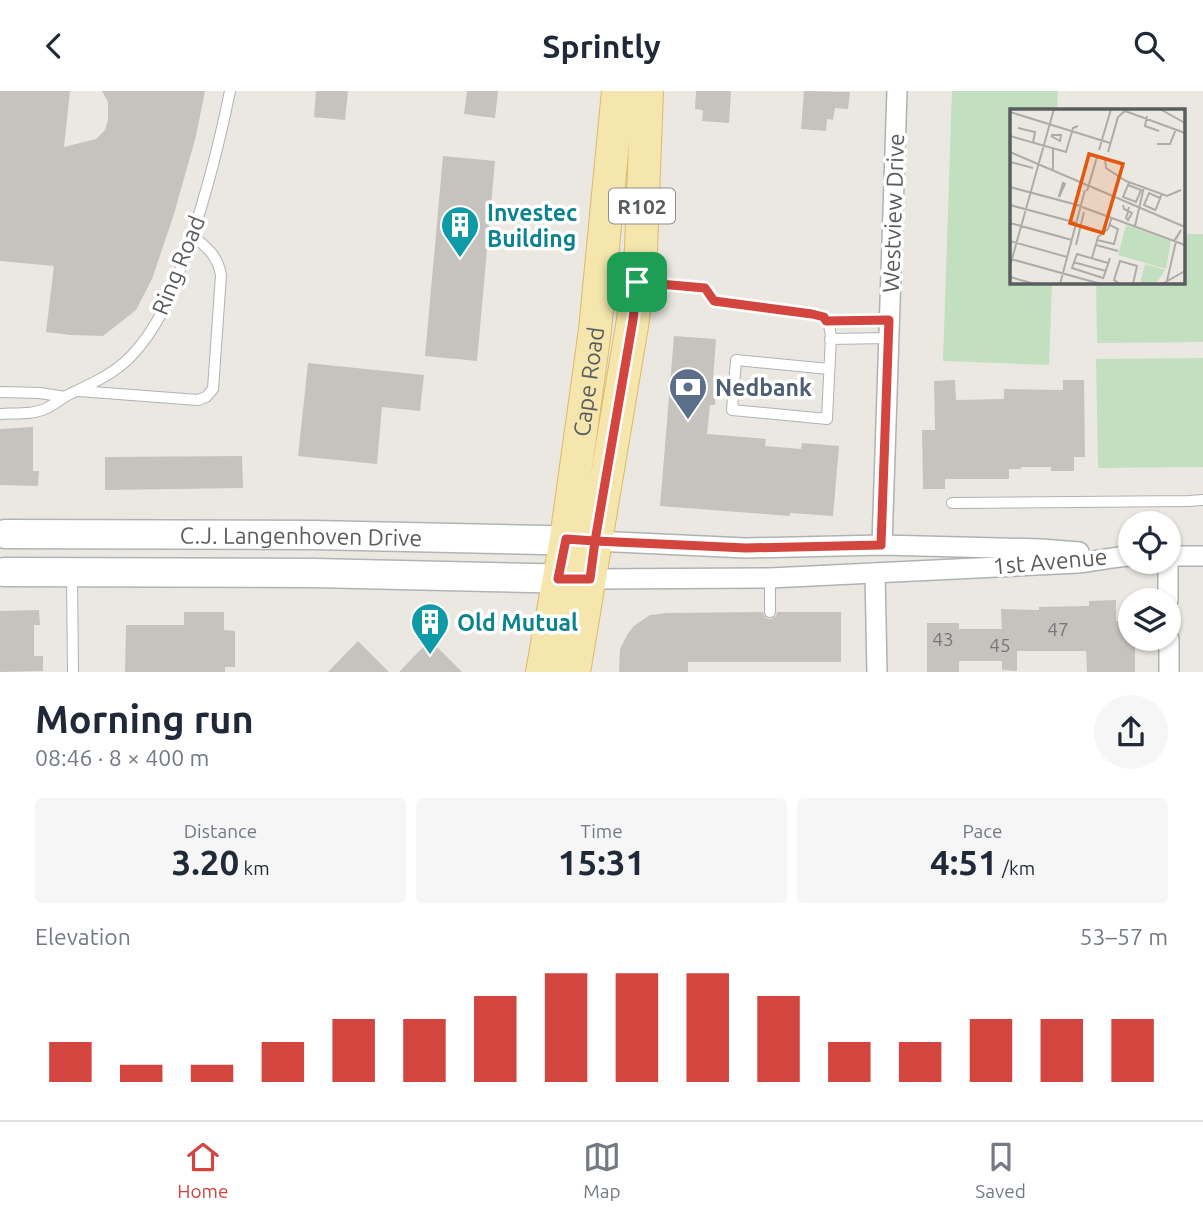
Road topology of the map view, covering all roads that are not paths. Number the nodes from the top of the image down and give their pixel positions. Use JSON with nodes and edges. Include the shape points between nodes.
{"nodes":[{"id":1,"x":230,"y":91,"type":"edge"},
{"id":2,"x":618,"y":91,"type":"edge"},
{"id":3,"x":647,"y":91,"type":"edge"},
{"id":4,"x":897,"y":91,"type":"edge"},
{"id":5,"x":192,"y":235,"type":"junction"},
{"id":6,"x":637,"y":282,"type":"junction"},
{"id":7,"x":826,"y":321,"type":"junction"},
{"id":8,"x":889,"y":329,"type":"junction"},
{"id":9,"x":830,"y":339,"type":"junction"},
{"id":10,"x":829,"y":369,"type":"junction"},
{"id":11,"x":78,"y":391,"type":"junction"},
{"id":12,"x":0,"y":392,"type":"edge"},
{"id":13,"x":65,"y":397,"type":"junction"},
{"id":14,"x":0,"y":414,"type":"edge"},
{"id":15,"x":1203,"y":500,"type":"edge"},
{"id":16,"x":952,"y":503,"type":"dead end"},
{"id":17,"x":5,"y":534,"type":"dead end"},
{"id":18,"x":580,"y":540,"type":"junction"},
{"id":19,"x":881,"y":545,"type":"junction"},
{"id":20,"x":1118,"y":555,"type":"edge"},
{"id":21,"x":1181,"y":556,"type":"edge"},
{"id":22,"x":1203,"y":556,"type":"edge"},
{"id":23,"x":1118,"y":557,"type":"edge"},
{"id":24,"x":4,"y":572,"type":"dead end"},
{"id":25,"x":71,"y":572,"type":"junction"},
{"id":26,"x":875,"y":573,"type":"junction"},
{"id":27,"x":770,"y":577,"type":"junction"},
{"id":28,"x":558,"y":579,"type":"junction"},
{"id":29,"x":590,"y":579,"type":"junction"},
{"id":30,"x":770,"y":612,"type":"dead end"},
{"id":31,"x":1169,"y":651,"type":"edge"},
{"id":32,"x":73,"y":672,"type":"edge"},
{"id":33,"x":542,"y":672,"type":"edge"},
{"id":34,"x":574,"y":672,"type":"edge"},
{"id":35,"x":877,"y":672,"type":"edge"},
{"id":36,"x":1169,"y":672,"type":"edge"}],
"edges":[{"from":1,"to":5,"type":"lane","name":"Ring Road"},
{"from":2,"to":18,"type":"main road","name":"Cape Road","number":"R102"},
{"from":3,"to":6,"type":"main road","name":"Cape Road","number":"R102"},
{"from":4,"to":8,"type":"street","name":"Westview Drive"},
{"from":5,"to":11,"type":"lane","name":"Ring Road","via":[[148,337],[125,362]]},
{"from":5,"to":11,"type":"lane","via":[[212,253],[221,275],[213,389],[198,400]]},
{"from":6,"to":7,"type":"lane","via":[[705,288],[714,301],[812,314]]},
{"from":6,"to":18,"type":"main road","name":"Cape Road","number":"R102","via":[[633,320]]},
{"from":7,"to":8,"type":"lane"},
{"from":7,"to":9,"type":"lane"},
{"from":8,"to":9,"type":"lane"},
{"from":8,"to":19,"type":"street","name":"Westview Drive"},
{"from":9,"to":10,"type":"lane"},
{"from":10,"to":10,"type":"lane","via":[[827,419],[732,410],[736,360]]},
{"from":11,"to":13,"type":"lane","name":"Ring Road"},
{"from":12,"to":13,"type":"lane"},
{"from":13,"to":14,"type":"lane","name":"Ring Road","via":[[46,409]]},
{"from":15,"to":16,"type":"lane"},
{"from":17,"to":18,"type":"main road","name":"C.J. Langenhoven Drive"},
{"from":18,"to":19,"type":"street","name":"1st Avenue","via":[[746,548]]},
{"from":18,"to":28,"type":"main road","name":"Cape Road","number":"R102"},
{"from":18,"to":29,"type":"main road","name":"Cape Road","number":"R102"},
{"from":19,"to":20,"type":"street","name":"1st Avenue"},
{"from":21,"to":22,"type":"street"},
{"from":23,"to":26,"type":"street","name":"1st Avenue"},
{"from":24,"to":25,"type":"main road","name":"C.J. Langenhoven Drive"},
{"from":25,"to":28,"type":"main road","name":"C.J. Langenhoven Drive"},
{"from":25,"to":32,"type":"lane"},
{"from":26,"to":27,"type":"street","name":"1st Avenue"},
{"from":26,"to":35,"type":"street"},
{"from":27,"to":29,"type":"street","name":"1st Avenue"},
{"from":27,"to":30,"type":"lane"},
{"from":28,"to":29,"type":"main road","name":"C.J. Langenhoven Drive"},
{"from":28,"to":33,"type":"main road","name":"Cape Road","number":"R102"},
{"from":29,"to":34,"type":"main road","name":"Cape Road","number":"R102"},
{"from":31,"to":36,"type":"street"}]}
